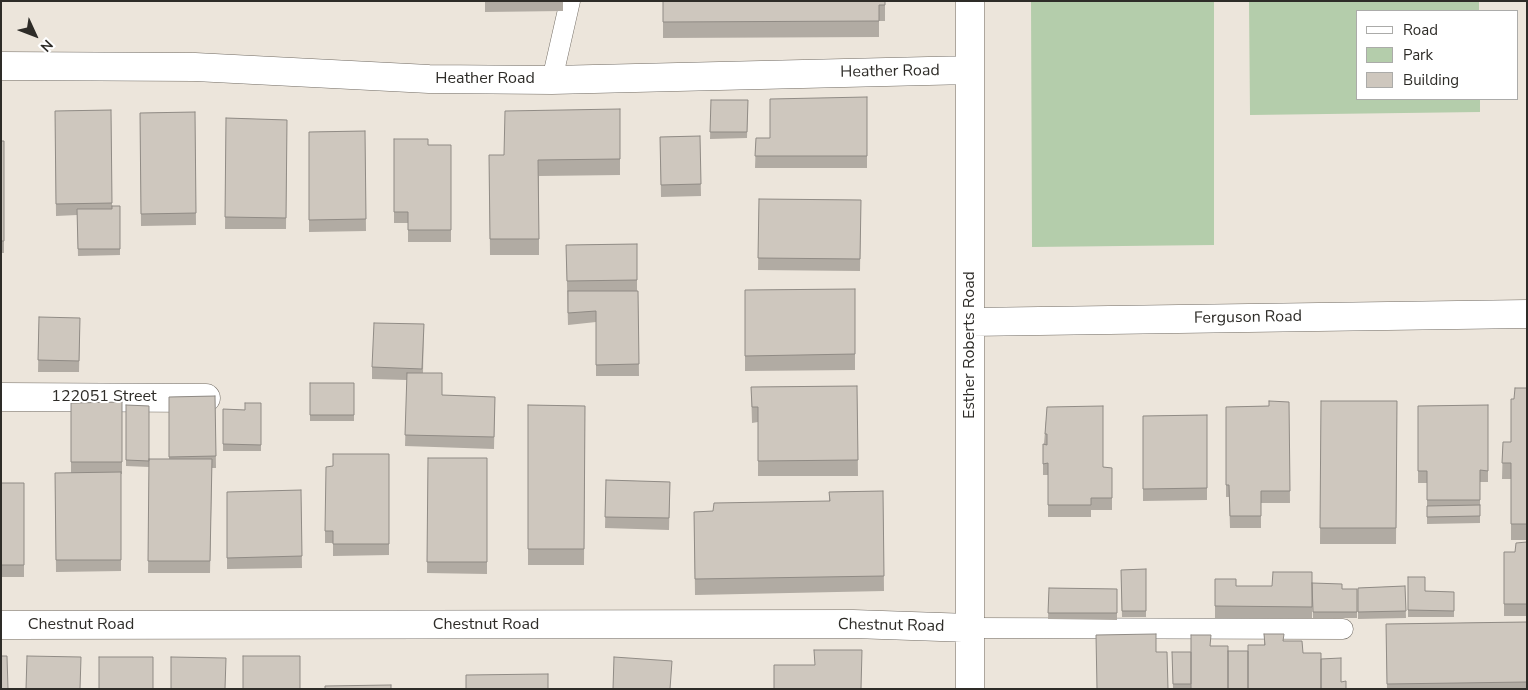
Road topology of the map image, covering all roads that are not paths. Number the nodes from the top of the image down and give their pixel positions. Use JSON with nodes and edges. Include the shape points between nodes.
{"nodes":[{"id":1,"x":570,"y":1,"type":"edge"},
{"id":2,"x":970,"y":1,"type":"edge"},
{"id":3,"x":1,"y":66,"type":"edge"},
{"id":4,"x":970,"y":70,"type":"junction"},
{"id":5,"x":552,"y":80,"type":"junction"},
{"id":6,"x":1527,"y":314,"type":"edge"},
{"id":7,"x":970,"y":322,"type":"junction"},
{"id":8,"x":1,"y":396,"type":"edge"},
{"id":9,"x":208,"y":398,"type":"edge"},
{"id":10,"x":1,"y":625,"type":"edge"},
{"id":11,"x":970,"y":628,"type":"junction"},
{"id":12,"x":1343,"y":629,"type":"dead end"},
{"id":13,"x":970,"y":689,"type":"edge"}],
"edges":[{"from":1,"to":5,"type":"lane"},
{"from":2,"to":4,"type":"street","name":"Esther Roberts Road"},
{"from":3,"to":5,"type":"street","name":"Heather Road","via":[[195,67],[429,79]]},
{"from":4,"to":5,"type":"street","name":"Heather Road"},
{"from":4,"to":7,"type":"street","name":"Esther Roberts Road"},
{"from":6,"to":7,"type":"street","name":"Ferguson Road"},
{"from":7,"to":11,"type":"street","name":"Esther Roberts Road"},
{"from":8,"to":9,"type":"street","name":"122051 Street"},
{"from":10,"to":11,"type":"street","name":"Chestnut Road","via":[[853,624]]},
{"from":11,"to":12,"type":"lane"},
{"from":11,"to":13,"type":"street","name":"Esther Roberts Road"}]}
